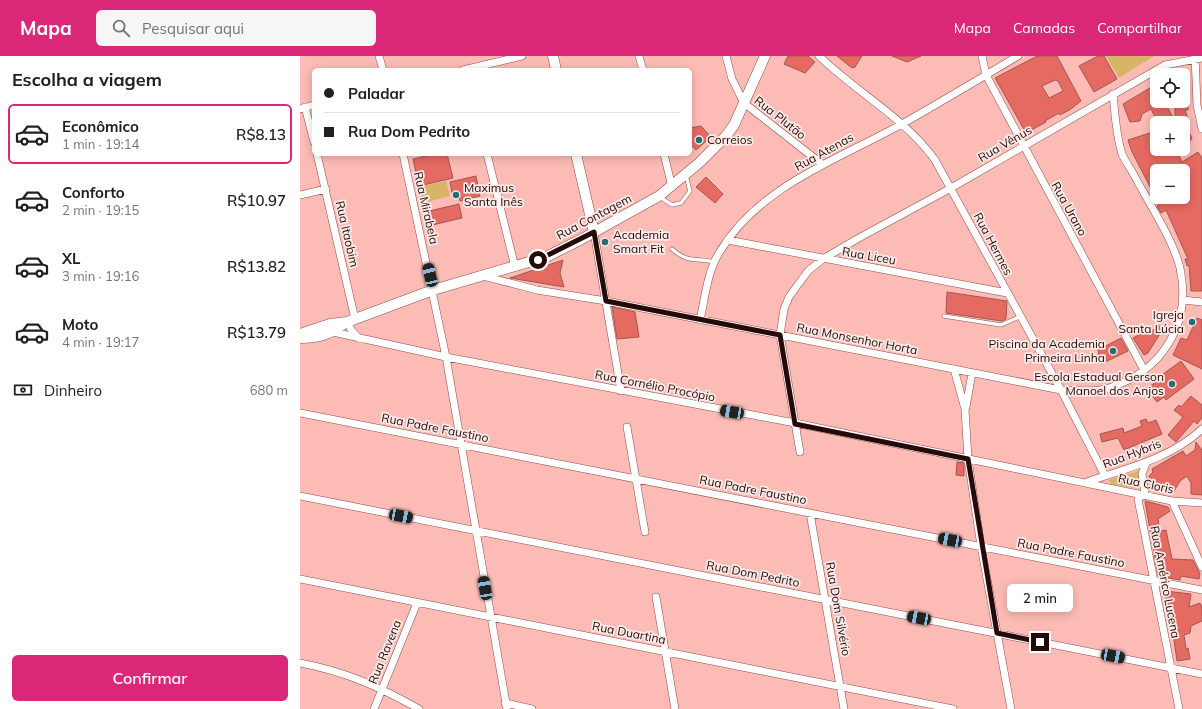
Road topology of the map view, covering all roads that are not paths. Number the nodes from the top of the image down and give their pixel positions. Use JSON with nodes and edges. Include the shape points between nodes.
{"nodes":[{"id":1,"x":379,"y":56,"type":"edge"},
{"id":2,"x":522,"y":56,"type":"edge"},
{"id":3,"x":553,"y":56,"type":"edge"},
{"id":4,"x":640,"y":56,"type":"edge"},
{"id":5,"x":726,"y":56,"type":"edge"},
{"id":6,"x":765,"y":56,"type":"edge"},
{"id":7,"x":819,"y":56,"type":"edge"},
{"id":8,"x":982,"y":56,"type":"edge"},
{"id":9,"x":1018,"y":56,"type":"edge"},
{"id":10,"x":1198,"y":57,"type":"edge"},
{"id":11,"x":382,"y":68,"type":"edge"},
{"id":12,"x":473,"y":68,"type":"edge"},
{"id":13,"x":556,"y":68,"type":"edge"},
{"id":14,"x":643,"y":68,"type":"edge"},
{"id":15,"x":986,"y":75,"type":"junction"},
{"id":16,"x":1113,"y":94,"type":"junction"},
{"id":17,"x":744,"y":103,"type":"junction"},
{"id":18,"x":303,"y":108,"type":"edge"},
{"id":19,"x":901,"y":124,"type":"junction"},
{"id":20,"x":1202,"y":129,"type":"edge"},
{"id":21,"x":312,"y":136,"type":"edge"},
{"id":22,"x":1023,"y":147,"type":"junction"},
{"id":23,"x":318,"y":156,"type":"edge"},
{"id":24,"x":402,"y":156,"type":"edge"},
{"id":25,"x":487,"y":156,"type":"edge"},
{"id":26,"x":576,"y":156,"type":"edge"},
{"id":27,"x":664,"y":156,"type":"edge"},
{"id":28,"x":822,"y":164,"type":"junction"},
{"id":29,"x":685,"y":175,"type":"junction"},
{"id":30,"x":672,"y":187,"type":"junction"},
{"id":31,"x":951,"y":188,"type":"junction"},
{"id":32,"x":326,"y":189,"type":"junction"},
{"id":33,"x":300,"y":195,"type":"edge"},
{"id":34,"x":659,"y":196,"type":"junction"},
{"id":35,"x":594,"y":232,"type":"junction"},
{"id":36,"x":728,"y":240,"type":"junction"},
{"id":37,"x":672,"y":248,"type":"dead end"},
{"id":38,"x":823,"y":259,"type":"junction"},
{"id":39,"x":715,"y":263,"type":"junction"},
{"id":40,"x":515,"y":267,"type":"junction"},
{"id":41,"x":482,"y":276,"type":"junction"},
{"id":42,"x":433,"y":290,"type":"junction"},
{"id":43,"x":1007,"y":293,"type":"junction"},
{"id":44,"x":1182,"y":300,"type":"junction"},
{"id":45,"x":606,"y":301,"type":"junction"},
{"id":46,"x":1202,"y":302,"type":"edge"},
{"id":47,"x":944,"y":316,"type":"dead end"},
{"id":48,"x":1021,"y":316,"type":"junction"},
{"id":49,"x":351,"y":320,"type":"junction"},
{"id":50,"x":700,"y":320,"type":"junction"},
{"id":51,"x":333,"y":332,"type":"junction"},
{"id":52,"x":300,"y":334,"type":"edge"},
{"id":53,"x":780,"y":335,"type":"junction"},
{"id":54,"x":300,"y":338,"type":"edge"},
{"id":55,"x":360,"y":339,"type":"junction"},
{"id":56,"x":446,"y":357,"type":"junction"},
{"id":57,"x":954,"y":369,"type":"junction"},
{"id":58,"x":1144,"y":370,"type":"junction"},
{"id":59,"x":972,"y":372,"type":"junction"},
{"id":60,"x":1061,"y":390,"type":"junction"},
{"id":61,"x":621,"y":391,"type":"junction"},
{"id":62,"x":965,"y":409,"type":"junction"},
{"id":63,"x":300,"y":413,"type":"edge"},
{"id":64,"x":795,"y":424,"type":"junction"},
{"id":65,"x":627,"y":427,"type":"dead end"},
{"id":66,"x":1202,"y":428,"type":"edge"},
{"id":67,"x":460,"y":444,"type":"junction"},
{"id":68,"x":800,"y":452,"type":"dead end"},
{"id":69,"x":968,"y":459,"type":"junction"},
{"id":70,"x":1146,"y":463,"type":"junction"},
{"id":71,"x":1105,"y":476,"type":"junction"},
{"id":72,"x":635,"y":478,"type":"junction"},
{"id":73,"x":1087,"y":482,"type":"junction"},
{"id":74,"x":1145,"y":494,"type":"junction"},
{"id":75,"x":300,"y":496,"type":"edge"},
{"id":76,"x":1172,"y":501,"type":"junction"},
{"id":77,"x":1202,"y":503,"type":"edge"},
{"id":78,"x":810,"y":513,"type":"junction"},
{"id":79,"x":475,"y":530,"type":"junction"},
{"id":80,"x":645,"y":532,"type":"dead end"},
{"id":81,"x":982,"y":546,"type":"junction"},
{"id":82,"x":1202,"y":567,"type":"edge"},
{"id":83,"x":300,"y":579,"type":"edge"},
{"id":84,"x":1152,"y":580,"type":"junction"},
{"id":85,"x":1202,"y":590,"type":"edge"},
{"id":86,"x":656,"y":597,"type":"dead end"},
{"id":87,"x":825,"y":599,"type":"junction"},
{"id":88,"x":417,"y":602,"type":"junction"},
{"id":89,"x":490,"y":617,"type":"junction"},
{"id":90,"x":997,"y":633,"type":"junction"},
{"id":91,"x":665,"y":652,"type":"junction"},
{"id":92,"x":300,"y":663,"type":"edge"},
{"id":93,"x":1170,"y":667,"type":"junction"},
{"id":94,"x":1202,"y":674,"type":"edge"},
{"id":95,"x":840,"y":687,"type":"junction"},
{"id":96,"x":382,"y":688,"type":"junction"},
{"id":97,"x":506,"y":706,"type":"edge"},
{"id":98,"x":374,"y":709,"type":"edge"},
{"id":99,"x":419,"y":709,"type":"edge"},
{"id":100,"x":532,"y":709,"type":"edge"},
{"id":101,"x":675,"y":709,"type":"edge"},
{"id":102,"x":844,"y":709,"type":"edge"},
{"id":103,"x":953,"y":709,"type":"edge"},
{"id":104,"x":1011,"y":709,"type":"edge"},
{"id":105,"x":1179,"y":709,"type":"edge"}],
"edges":[{"from":1,"to":11,"type":"street"},
{"from":2,"to":12,"type":"street"},
{"from":3,"to":13,"type":"street"},
{"from":4,"to":14,"type":"street"},
{"from":5,"to":17,"type":"street","via":[[732,79]]},
{"from":6,"to":17,"type":"street","name":"Rua Contagem"},
{"from":7,"to":19,"type":"street","name":"Rua Hermes"},
{"from":8,"to":15,"type":"street","name":"Rua Urano"},
{"from":9,"to":15,"type":"street","name":"Rua Atenas"},
{"from":10,"to":16,"type":"street","name":"Rua Vênus","via":[[1165,65]]},
{"from":10,"to":20,"type":"street","via":[[1197,105]]},
{"from":15,"to":19,"type":"street","name":"Rua Atenas"},
{"from":15,"to":22,"type":"street","name":"Rua Urano"},
{"from":16,"to":22,"type":"street","name":"Rua Vênus"},
{"from":16,"to":44,"type":"street","name":"Rua Monsenhor Horta","via":[[1122,154],[1171,245],[1179,267]]},
{"from":17,"to":28,"type":"street","name":"Rua Plutão"},
{"from":17,"to":29,"type":"street","name":"Rua Contagem","via":[[726,136]]},
{"from":18,"to":21,"type":"street"},
{"from":19,"to":28,"type":"street","name":"Rua Atenas"},
{"from":19,"to":31,"type":"street","name":"Rua Hermes","via":[[930,153]]},
{"from":22,"to":31,"type":"street","name":"Rua Vênus"},
{"from":22,"to":58,"type":"street","name":"Rua Urano"},
{"from":23,"to":32,"type":"street","name":"Rua Itaobim"},
{"from":24,"to":42,"type":"street","name":"Rua Mirabela"},
{"from":25,"to":40,"type":"street"},
{"from":26,"to":35,"type":"street"},
{"from":27,"to":30,"type":"street"},
{"from":28,"to":36,"type":"street","name":"Rua Atenas","via":[[787,185],[751,212]]},
{"from":29,"to":30,"type":"street","name":"Rua Contagem"},
{"from":29,"to":34,"type":"lane","via":[[690,191],[681,203],[672,205]]},
{"from":30,"to":34,"type":"street","name":"Rua Contagem"},
{"from":31,"to":38,"type":"street","name":"Rua Vênus"},
{"from":31,"to":43,"type":"street","name":"Rua Hermes"},
{"from":32,"to":33,"type":"street"},
{"from":32,"to":49,"type":"street","name":"Rua Itaobim"},
{"from":34,"to":35,"type":"street","name":"Rua Contagem"},
{"from":35,"to":40,"type":"street","name":"Rua Contagem","via":[[546,257]]},
{"from":35,"to":45,"type":"street"},
{"from":36,"to":38,"type":"street","name":"Rua Liceu"},
{"from":36,"to":39,"type":"street","name":"Rua Atenas"},
{"from":37,"to":39,"type":"lane","via":[[679,255],[692,261]]},
{"from":38,"to":43,"type":"street","name":"Rua Liceu"},
{"from":38,"to":53,"type":"street","via":[[808,271],[788,297]]},
{"from":39,"to":50,"type":"street","name":"Rua Atenas"},
{"from":40,"to":41,"type":"street","name":"Rua Contagem"},
{"from":41,"to":42,"type":"street","name":"Rua Contagem"},
{"from":41,"to":45,"type":"street","name":"Rua Monsenhor Horta","via":[[537,290]]},
{"from":42,"to":49,"type":"street","name":"Rua Contagem"},
{"from":42,"to":56,"type":"street","name":"Rua Mirabela"},
{"from":43,"to":48,"type":"street","name":"Rua Hermes"},
{"from":44,"to":46,"type":"street"},
{"from":44,"to":58,"type":"street","name":"Rua Monsenhor Horta","via":[[1175,331],[1164,351]]},
{"from":45,"to":50,"type":"street","name":"Rua Monsenhor Horta"},
{"from":45,"to":61,"type":"street"},
{"from":47,"to":48,"type":"lane","via":[[1001,325]]},
{"from":48,"to":60,"type":"street","name":"Rua Hermes"},
{"from":49,"to":51,"type":"street","name":"Rua Contagem"},
{"from":49,"to":52,"type":"street","name":"Rua Contagem"},
{"from":49,"to":55,"type":"street","via":[[352,331]]},
{"from":50,"to":53,"type":"street","name":"Rua Monsenhor Horta"},
{"from":51,"to":54,"type":"street","name":"Rua Contagem","via":[[312,338]]},
{"from":51,"to":55,"type":"street","name":"Rua Cornélio Procópio"},
{"from":53,"to":57,"type":"street","name":"Rua Monsenhor Horta"},
{"from":53,"to":64,"type":"street"},
{"from":55,"to":56,"type":"street","name":"Rua Cornélio Procópio"},
{"from":56,"to":61,"type":"street","name":"Rua Cornélio Procópio"},
{"from":56,"to":67,"type":"street","name":"Rua Mirabela"},
{"from":57,"to":59,"type":"street","name":"Rua Monsenhor Horta"},
{"from":57,"to":62,"type":"street"},
{"from":58,"to":60,"type":"street","name":"Rua Monsenhor Horta","via":[[1109,388]]},
{"from":59,"to":60,"type":"street","name":"Rua Monsenhor Horta"},
{"from":59,"to":62,"type":"street"},
{"from":60,"to":71,"type":"street","name":"Rua Hermes"},
{"from":61,"to":64,"type":"street","name":"Rua Cornélio Procópio"},
{"from":62,"to":69,"type":"street"},
{"from":63,"to":67,"type":"street","name":"Rua Padre Faustino"},
{"from":64,"to":68,"type":"street"},
{"from":64,"to":69,"type":"street","name":"Rua Cornélio Procópio"},
{"from":65,"to":72,"type":"street"},
{"from":66,"to":70,"type":"street","name":"Rua Hybris","via":[[1175,448]]},
{"from":67,"to":72,"type":"street","name":"Rua Padre Faustino"},
{"from":67,"to":79,"type":"street","name":"Rua Mirabela"},
{"from":69,"to":73,"type":"street","name":"Rua Cornélio Procópio"},
{"from":69,"to":81,"type":"street"},
{"from":70,"to":71,"type":"street","name":"Rua Hybris"},
{"from":70,"to":74,"type":"street","name":"Rua Américo Lucena","via":[[1142,474]]},
{"from":71,"to":73,"type":"street","name":"Rua Hybris"},
{"from":72,"to":78,"type":"street","name":"Rua Padre Faustino"},
{"from":72,"to":80,"type":"street"},
{"from":73,"to":74,"type":"street","name":"Rua Cloris"},
{"from":74,"to":76,"type":"street","name":"Rua Cloris"},
{"from":74,"to":84,"type":"street","name":"Rua Américo Lucena","via":[[1138,499]]},
{"from":75,"to":79,"type":"street","name":"Rua Dom Pedrito"},
{"from":76,"to":77,"type":"street","name":"Rua Cloris"},
{"from":76,"to":82,"type":"street"},
{"from":78,"to":81,"type":"street","name":"Rua Padre Faustino"},
{"from":78,"to":87,"type":"street","name":"Rua Dom Silvério"},
{"from":79,"to":87,"type":"street","name":"Rua Dom Pedrito"},
{"from":79,"to":89,"type":"street","name":"Rua Mirabela"},
{"from":81,"to":84,"type":"street","name":"Rua Padre Faustino"},
{"from":81,"to":90,"type":"street"},
{"from":83,"to":88,"type":"street","name":"Rua Duartina"},
{"from":84,"to":85,"type":"street","name":"Rua Padre Faustino"},
{"from":84,"to":93,"type":"street","name":"Rua Américo Lucena"},
{"from":86,"to":91,"type":"street"},
{"from":87,"to":90,"type":"street","name":"Rua Dom Pedrito"},
{"from":87,"to":95,"type":"street","name":"Rua Dom Silvério"},
{"from":88,"to":89,"type":"street","name":"Rua Duartina"},
{"from":88,"to":96,"type":"street","name":"Rua Ravena"},
{"from":89,"to":91,"type":"street","name":"Rua Duartina"},
{"from":89,"to":97,"type":"street","name":"Rua Mirabela"},
{"from":90,"to":93,"type":"street","name":"Rua Dom Pedrito"},
{"from":90,"to":104,"type":"street"},
{"from":91,"to":95,"type":"street","name":"Rua Duartina"},
{"from":91,"to":101,"type":"street"},
{"from":92,"to":96,"type":"street","via":[[344,673]]},
{"from":93,"to":94,"type":"street","name":"Rua Dom Pedrito"},
{"from":93,"to":105,"type":"street","name":"Rua Américo Lucena"},
{"from":95,"to":102,"type":"street","name":"Rua Dom Silvério"},
{"from":95,"to":103,"type":"street","name":"Rua Duartina"},
{"from":96,"to":98,"type":"street","name":"Rua Ravena"},
{"from":96,"to":99,"type":"street"},
{"from":97,"to":100,"type":"street"}]}
